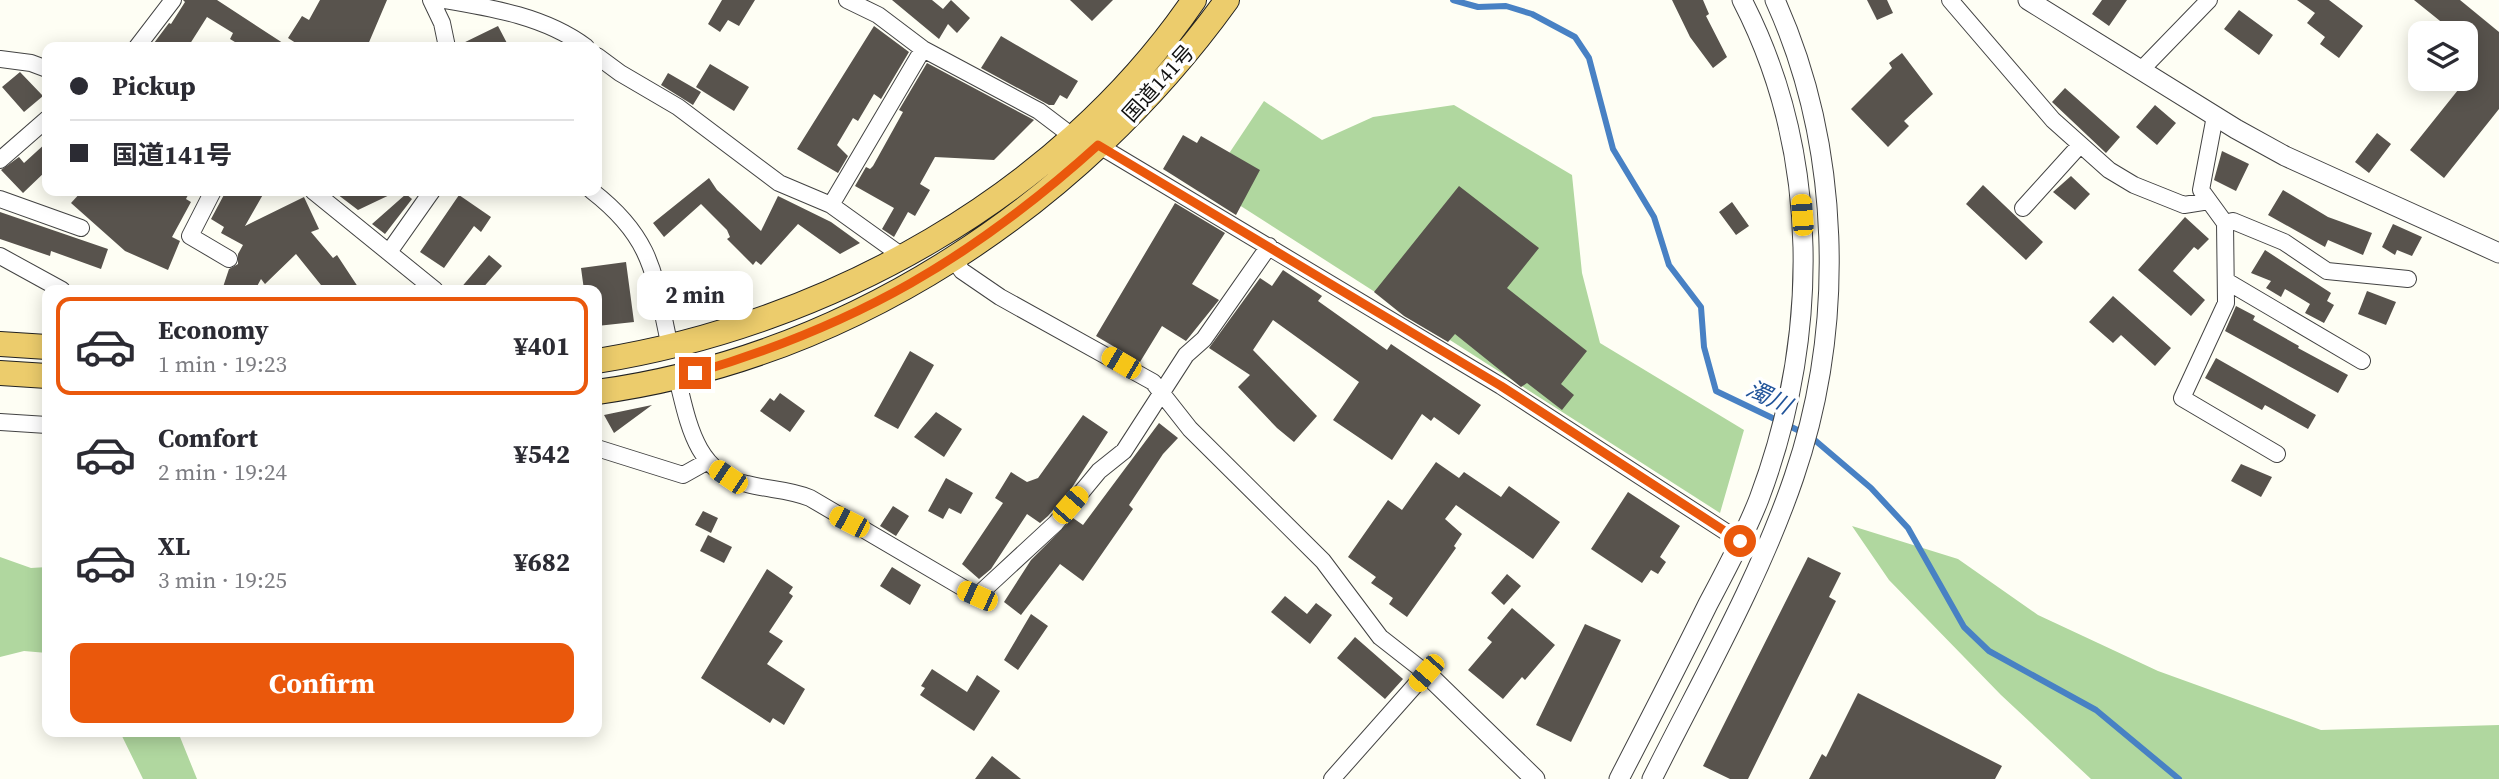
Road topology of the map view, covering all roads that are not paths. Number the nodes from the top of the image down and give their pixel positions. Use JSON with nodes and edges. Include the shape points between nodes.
{"nodes":[{"id":1,"x":173,"y":0,"type":"edge"},
{"id":2,"x":431,"y":0,"type":"edge"},
{"id":3,"x":445,"y":0,"type":"edge"},
{"id":4,"x":848,"y":0,"type":"edge"},
{"id":5,"x":1194,"y":0,"type":"edge"},
{"id":6,"x":1227,"y":0,"type":"edge"},
{"id":7,"x":1742,"y":0,"type":"edge"},
{"id":8,"x":1775,"y":0,"type":"edge"},
{"id":9,"x":1950,"y":0,"type":"edge"},
{"id":10,"x":2028,"y":0,"type":"edge"},
{"id":11,"x":2208,"y":0,"type":"edge"},
{"id":12,"x":141,"y":42,"type":"edge"},
{"id":13,"x":446,"y":42,"type":"edge"},
{"id":14,"x":577,"y":42,"type":"edge"},
{"id":15,"x":923,"y":49,"type":"junction"},
{"id":16,"x":0,"y":59,"type":"edge"},
{"id":17,"x":602,"y":60,"type":"edge"},
{"id":18,"x":42,"y":67,"type":"edge"},
{"id":19,"x":2142,"y":69,"type":"junction"},
{"id":20,"x":2215,"y":116,"type":"junction"},
{"id":21,"x":42,"y":123,"type":"edge"},
{"id":22,"x":1072,"y":136,"type":"junction"},
{"id":23,"x":1098,"y":145,"type":"junction"},
{"id":24,"x":2080,"y":145,"type":"junction"},
{"id":25,"x":0,"y":160,"type":"edge"},
{"id":26,"x":210,"y":196,"type":"edge"},
{"id":27,"x":319,"y":196,"type":"edge"},
{"id":28,"x":428,"y":196,"type":"edge"},
{"id":29,"x":598,"y":196,"type":"edge"},
{"id":30,"x":0,"y":199,"type":"edge"},
{"id":31,"x":2209,"y":201,"type":"junction"},
{"id":32,"x":831,"y":205,"type":"junction"},
{"id":33,"x":2023,"y":208,"type":"dead end"},
{"id":34,"x":2225,"y":223,"type":"junction"},
{"id":35,"x":81,"y":228,"type":"dead end"},
{"id":36,"x":1269,"y":246,"type":"junction"},
{"id":37,"x":389,"y":252,"type":"junction"},
{"id":38,"x":2499,"y":253,"type":"edge"},
{"id":39,"x":0,"y":256,"type":"edge"},
{"id":40,"x":902,"y":256,"type":"junction"},
{"id":41,"x":229,"y":259,"type":"dead end"},
{"id":42,"x":954,"y":260,"type":"junction"},
{"id":43,"x":2408,"y":279,"type":"dead end"},
{"id":44,"x":2228,"y":282,"type":"junction"},
{"id":45,"x":53,"y":285,"type":"edge"},
{"id":46,"x":429,"y":285,"type":"edge"},
{"id":47,"x":0,"y":344,"type":"edge"},
{"id":48,"x":42,"y":347,"type":"edge"},
{"id":49,"x":670,"y":347,"type":"junction"},
{"id":50,"x":602,"y":359,"type":"edge"},
{"id":51,"x":2362,"y":361,"type":"dead end"},
{"id":52,"x":0,"y":373,"type":"edge"},
{"id":53,"x":42,"y":376,"type":"edge"},
{"id":54,"x":677,"y":378,"type":"junction"},
{"id":55,"x":602,"y":391,"type":"edge"},
{"id":56,"x":1163,"y":393,"type":"junction"},
{"id":57,"x":0,"y":422,"type":"edge"},
{"id":58,"x":42,"y":425,"type":"edge"},
{"id":59,"x":602,"y":450,"type":"edge"},
{"id":60,"x":2277,"y":454,"type":"dead end"},
{"id":61,"x":708,"y":461,"type":"junction"},
{"id":62,"x":1740,"y":541,"type":"junction"},
{"id":63,"x":1426,"y":673,"type":"junction"},
{"id":64,"x":1332,"y":779,"type":"edge"},
{"id":65,"x":1535,"y":779,"type":"edge"},
{"id":66,"x":1619,"y":779,"type":"edge"},
{"id":67,"x":1653,"y":779,"type":"edge"}],
"edges":[{"from":1,"to":12,"type":"street"},
{"from":2,"to":13,"type":"street"},
{"from":3,"to":14,"type":"street","via":[[551,27]]},
{"from":4,"to":15,"type":"street","via":[[878,15]]},
{"from":5,"to":22,"type":"highway","name":"国道141号","via":[[1118,91]]},
{"from":6,"to":23,"type":"highway","name":"国道141号","via":[[1159,86]]},
{"from":7,"to":62,"type":"street","via":[[1773,78],[1800,191],[1805,264],[1791,396],[1771,464]]},
{"from":8,"to":67,"type":"street","via":[[1800,64],[1824,184],[1828,317],[1813,407],[1794,476],[1763,554]]},
{"from":9,"to":24,"type":"street"},
{"from":10,"to":19,"type":"street"},
{"from":11,"to":19,"type":"street"},
{"from":15,"to":22,"type":"street","via":[[1039,110]]},
{"from":15,"to":32,"type":"street"},
{"from":16,"to":18,"type":"street"},
{"from":17,"to":32,"type":"street","via":[[678,107],[779,183]]},
{"from":19,"to":20,"type":"street"},
{"from":20,"to":31,"type":"street","via":[[2201,190]]},
{"from":20,"to":38,"type":"street","via":[[2320,173]]},
{"from":21,"to":25,"type":"street"},
{"from":22,"to":40,"type":"highway","name":"国道141号","via":[[989,202]]},
{"from":23,"to":36,"type":"street"},
{"from":23,"to":42,"type":"highway","name":"国道141号","via":[[1051,189]]},
{"from":24,"to":31,"type":"street","via":[[2134,185],[2184,205]]},
{"from":24,"to":33,"type":"street"},
{"from":26,"to":41,"type":"street","via":[[190,236]]},
{"from":27,"to":37,"type":"street"},
{"from":28,"to":37,"type":"street"},
{"from":29,"to":49,"type":"street","via":[[630,224],[650,261]]},
{"from":30,"to":35,"type":"street"},
{"from":31,"to":34,"type":"street"},
{"from":32,"to":40,"type":"street"},
{"from":34,"to":43,"type":"street","via":[[2233,221],[2284,242],[2336,274]]},
{"from":34,"to":44,"type":"street"},
{"from":36,"to":56,"type":"street","via":[[1204,339],[1186,355]]},
{"from":36,"to":62,"type":"street","via":[[1501,386]]},
{"from":37,"to":46,"type":"street"},
{"from":39,"to":45,"type":"street"},
{"from":40,"to":49,"type":"highway","name":"国道141号","via":[[816,298]]},
{"from":42,"to":54,"type":"highway","name":"国道141号","via":[[807,335]]},
{"from":42,"to":56,"type":"street","via":[[962,271],[1000,297],[1140,374]]},
{"from":44,"to":51,"type":"street"},
{"from":44,"to":60,"type":"street","via":[[2226,303],[2182,398]]},
{"from":47,"to":48,"type":"highway"},
{"from":49,"to":50,"type":"highway","name":"国道141号"},
{"from":52,"to":53,"type":"highway"},
{"from":54,"to":55,"type":"highway","name":"国道141号"},
{"from":54,"to":61,"type":"street","via":[[692,438]]},
{"from":56,"to":61,"type":"street","via":[[1124,451],[1099,471],[1056,523],[977,596],[810,498],[789,489],[746,484]]},
{"from":56,"to":63,"type":"street","via":[[1190,429],[1323,561],[1380,637]]},
{"from":57,"to":58,"type":"street"},
{"from":59,"to":61,"type":"street","via":[[683,475]]},
{"from":62,"to":66,"type":"street"},
{"from":63,"to":64,"type":"street"},
{"from":63,"to":65,"type":"street"}]}
